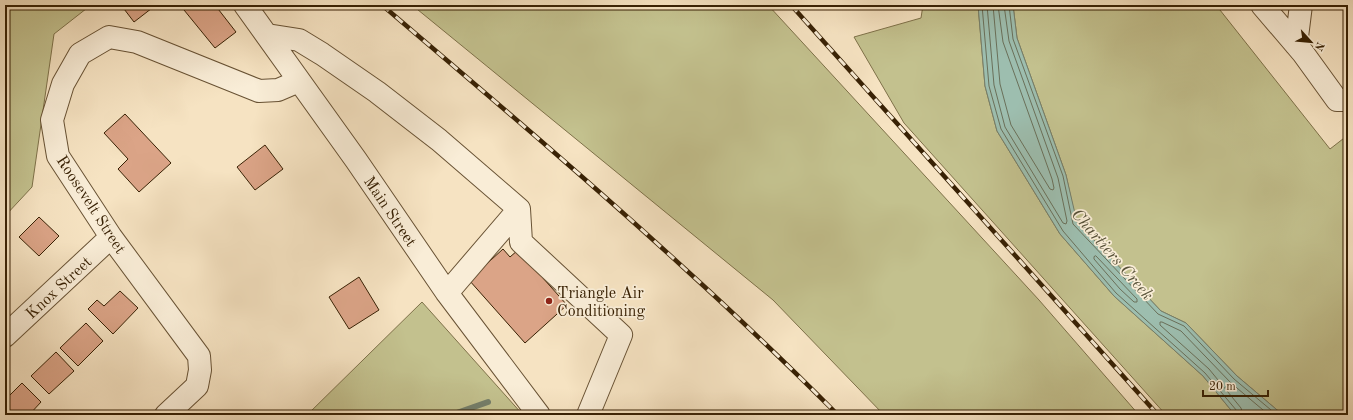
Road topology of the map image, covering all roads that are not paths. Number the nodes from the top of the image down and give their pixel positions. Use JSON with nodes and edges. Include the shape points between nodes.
{"nodes":[{"id":1,"x":245,"y":5,"type":"edge"},
{"id":2,"x":1262,"y":5,"type":"edge"},
{"id":3,"x":1301,"y":5,"type":"edge"},
{"id":4,"x":267,"y":35,"type":"junction"},
{"id":5,"x":1296,"y":45,"type":"junction"},
{"id":6,"x":299,"y":81,"type":"junction"},
{"id":7,"x":1348,"y":100,"type":"edge"},
{"id":8,"x":519,"y":209,"type":"junction"},
{"id":9,"x":111,"y":238,"type":"junction"},
{"id":10,"x":447,"y":293,"type":"junction"},
{"id":11,"x":5,"y":336,"type":"edge"},
{"id":12,"x":166,"y":415,"type":"edge"},
{"id":13,"x":539,"y":415,"type":"edge"},
{"id":14,"x":588,"y":415,"type":"edge"}],
"edges":[{"from":1,"to":4,"type":"street","name":"Main Street"},
{"from":2,"to":5,"type":"street"},
{"from":3,"to":5,"type":"street"},
{"from":4,"to":6,"type":"street","name":"Main Street"},
{"from":4,"to":8,"type":"street","via":[[299,40],[322,54],[439,140]]},
{"from":5,"to":7,"type":"street","via":[[1337,100]]},
{"from":6,"to":9,"type":"street","name":"Roosevelt Street","via":[[278,90],[259,91],[137,42],[109,37],[80,54],[63,84],[52,120],[53,127],[58,156]]},
{"from":6,"to":10,"type":"street","name":"Main Street"},
{"from":8,"to":10,"type":"street"},
{"from":8,"to":14,"type":"street","via":[[521,242],[621,335]]},
{"from":9,"to":11,"type":"street","name":"Knox Street"},
{"from":9,"to":12,"type":"street","name":"Roosevelt Street","via":[[199,356],[197,386]]},
{"from":10,"to":13,"type":"street","name":"Main Street"}]}
